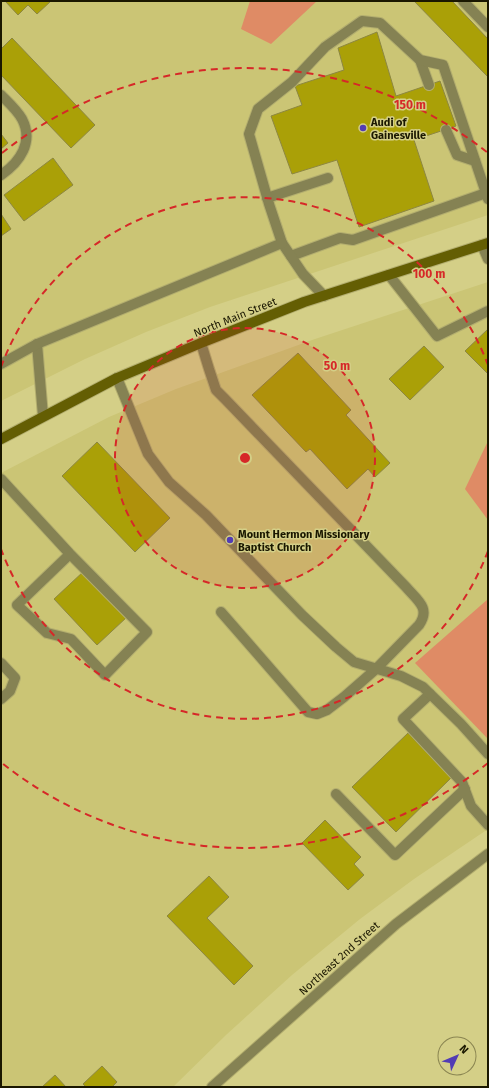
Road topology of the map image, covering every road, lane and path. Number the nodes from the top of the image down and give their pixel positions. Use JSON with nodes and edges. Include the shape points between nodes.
{"nodes":[{"id":1,"x":463,"y":1,"type":"edge"},
{"id":2,"x":488,"y":28,"type":"edge"},
{"id":3,"x":420,"y":60,"type":"junction"},
{"id":4,"x":429,"y":85,"type":"dead end"},
{"id":5,"x":1,"y":95,"type":"edge"},
{"id":6,"x":446,"y":130,"type":"dead end"},
{"id":7,"x":475,"y":160,"type":"junction"},
{"id":8,"x":1,"y":175,"type":"edge"},
{"id":9,"x":328,"y":178,"type":"dead end"},
{"id":10,"x":487,"y":196,"type":"edge"},
{"id":11,"x":267,"y":198,"type":"junction"},
{"id":12,"x":282,"y":243,"type":"junction"},
{"id":13,"x":485,"y":244,"type":"edge"},
{"id":14,"x":291,"y":256,"type":"junction"},
{"id":15,"x":488,"y":259,"type":"edge"},
{"id":16,"x":389,"y":275,"type":"junction"},
{"id":17,"x":324,"y":296,"type":"junction"},
{"id":18,"x":488,"y":311,"type":"edge"},
{"id":19,"x":201,"y":343,"type":"junction"},
{"id":20,"x":37,"y":344,"type":"junction"},
{"id":21,"x":1,"y":364,"type":"edge"},
{"id":22,"x":117,"y":378,"type":"junction"},
{"id":23,"x":43,"y":416,"type":"junction"},
{"id":24,"x":1,"y":439,"type":"edge"},
{"id":25,"x":1,"y":479,"type":"edge"},
{"id":26,"x":70,"y":554,"type":"junction"},
{"id":27,"x":220,"y":612,"type":"dead end"},
{"id":28,"x":1,"y":663,"type":"edge"},
{"id":29,"x":376,"y":669,"type":"junction"},
{"id":30,"x":430,"y":694,"type":"junction"},
{"id":31,"x":1,"y":699,"type":"edge"},
{"id":32,"x":488,"y":754,"type":"edge"},
{"id":33,"x":465,"y":789,"type":"junction"},
{"id":34,"x":336,"y":794,"type":"dead end"},
{"id":35,"x":488,"y":825,"type":"edge"},
{"id":36,"x":488,"y":854,"type":"edge"},
{"id":37,"x":213,"y":1087,"type":"edge"}],
"edges":[{"from":1,"to":2,"type":"street"},
{"from":3,"to":4,"type":"street"},
{"from":3,"to":7,"type":"street","via":[[443,65]]},
{"from":3,"to":11,"type":"street","via":[[380,23],[362,21],[325,47],[292,82],[258,109],[249,134]]},
{"from":5,"to":8,"type":"street","via":[[15,109],[26,130],[24,150],[14,164]]},
{"from":6,"to":7,"type":"street","via":[[457,155]]},
{"from":7,"to":10,"type":"street"},
{"from":9,"to":11,"type":"street"},
{"from":10,"to":14,"type":"street","via":[[353,240],[340,238]]},
{"from":11,"to":12,"type":"street"},
{"from":12,"to":14,"type":"street"},
{"from":12,"to":20,"type":"street"},
{"from":13,"to":15,"type":"street"},
{"from":13,"to":16,"type":"main road","name":"North Main Street"},
{"from":14,"to":17,"type":"street","via":[[303,274]]},
{"from":16,"to":17,"type":"main road","name":"North Main Street"},
{"from":16,"to":18,"type":"street","via":[[437,336]]},
{"from":17,"to":19,"type":"main road","name":"North Main Street"},
{"from":19,"to":22,"type":"main road","name":"North Main Street"},
{"from":19,"to":29,"type":"street","via":[[213,382],[220,395],[422,605],[423,619]]},
{"from":20,"to":21,"type":"street"},
{"from":20,"to":23,"type":"street"},
{"from":22,"to":23,"type":"main road","name":"North Main Street"},
{"from":22,"to":29,"type":"street","via":[[148,454],[169,482],[206,515],[336,648],[354,662]]},
{"from":23,"to":24,"type":"main road","name":"North Main Street"},
{"from":25,"to":26,"type":"street"},
{"from":26,"to":26,"type":"street","via":[[147,632],[105,675],[71,639],[47,633],[17,605]]},
{"from":27,"to":29,"type":"street","via":[[308,712],[317,714],[327,710]]},
{"from":28,"to":31,"type":"street","via":[[15,678],[10,691]]},
{"from":29,"to":30,"type":"street","via":[[401,676]]},
{"from":30,"to":32,"type":"street"},
{"from":30,"to":33,"type":"street","via":[[403,719],[462,782]]},
{"from":33,"to":34,"type":"street","via":[[395,855]]},
{"from":33,"to":35,"type":"street","via":[[471,806]]},
{"from":36,"to":37,"type":"street","name":"Northeast 2nd Street","via":[[396,924]]}]}
